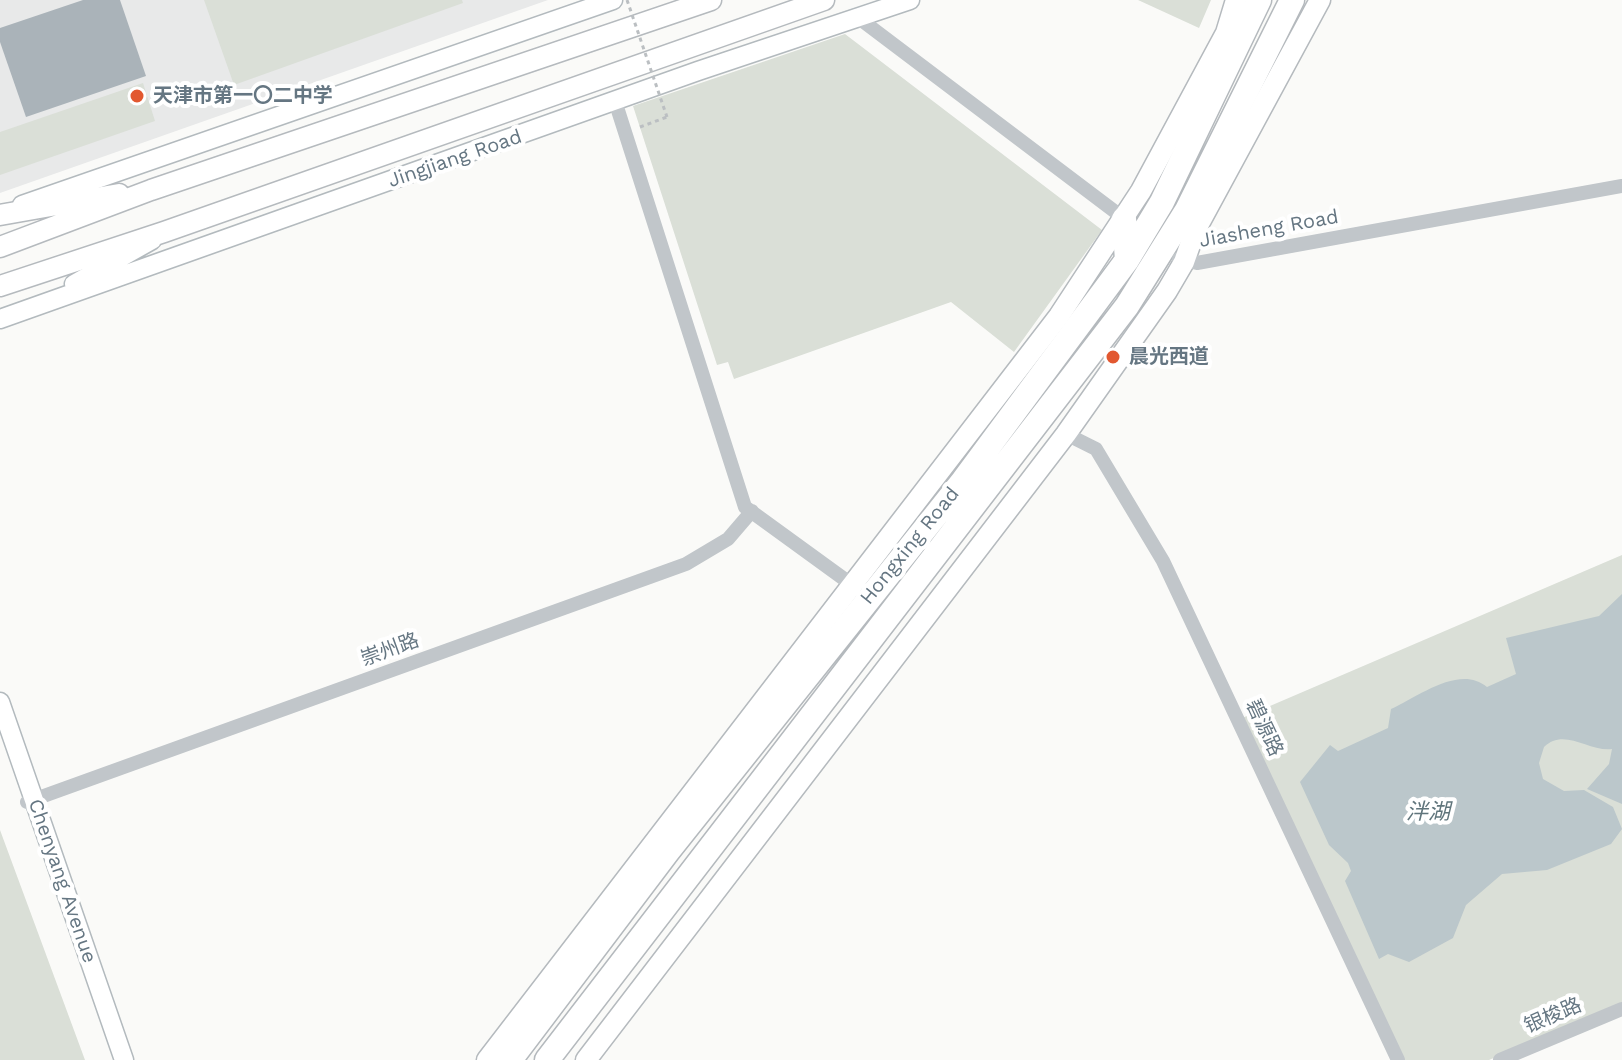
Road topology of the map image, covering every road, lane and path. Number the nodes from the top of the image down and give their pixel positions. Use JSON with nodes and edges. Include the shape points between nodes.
{"nodes":[{"id":1,"x":613,"y":0,"type":"edge"},
{"id":2,"x":627,"y":0,"type":"edge"},
{"id":3,"x":711,"y":0,"type":"edge"},
{"id":4,"x":824,"y":0,"type":"edge"},
{"id":5,"x":910,"y":0,"type":"edge"},
{"id":6,"x":1236,"y":0,"type":"edge"},
{"id":7,"x":1259,"y":0,"type":"edge"},
{"id":8,"x":1292,"y":0,"type":"edge"},
{"id":9,"x":1320,"y":0,"type":"edge"},
{"id":10,"x":589,"y":4,"type":"edge"},
{"id":11,"x":856,"y":16,"type":"junction"},
{"id":12,"x":1246,"y":26,"type":"junction"},
{"id":13,"x":1224,"y":53,"type":"junction"},
{"id":14,"x":615,"y":101,"type":"junction"},
{"id":15,"x":625,"y":132,"type":"junction"},
{"id":16,"x":1622,"y":186,"type":"edge"},
{"id":17,"x":151,"y":190,"type":"junction"},
{"id":18,"x":0,"y":214,"type":"edge"},
{"id":19,"x":1134,"y":226,"type":"junction"},
{"id":20,"x":1195,"y":231,"type":"joint"},
{"id":21,"x":164,"y":232,"type":"junction"},
{"id":22,"x":0,"y":247,"type":"edge"},
{"id":23,"x":1174,"y":255,"type":"junction"},
{"id":24,"x":0,"y":286,"type":"edge"},
{"id":25,"x":41,"y":305,"type":"junction"},
{"id":26,"x":0,"y":319,"type":"edge"},
{"id":27,"x":1066,"y":434,"type":"junction"},
{"id":28,"x":752,"y":511,"type":"junction"},
{"id":29,"x":851,"y":584,"type":"junction"},
{"id":30,"x":0,"y":702,"type":"edge"},
{"id":31,"x":0,"y":728,"type":"edge"},
{"id":32,"x":30,"y":801,"type":"junction"},
{"id":33,"x":1622,"y":1009,"type":"edge"},
{"id":34,"x":116,"y":1060,"type":"edge"},
{"id":35,"x":124,"y":1060,"type":"edge"},
{"id":36,"x":487,"y":1060,"type":"edge"},
{"id":37,"x":510,"y":1060,"type":"edge"},
{"id":38,"x":547,"y":1060,"type":"edge"},
{"id":39,"x":586,"y":1060,"type":"edge"},
{"id":40,"x":1398,"y":1060,"type":"edge"},
{"id":41,"x":1500,"y":1060,"type":"edge"}],
"edges":[{"from":1,"to":10,"type":"street"},
{"from":2,"to":15,"type":"path","bridge":true,"via":[[667,117]]},
{"from":3,"to":17,"type":"main road"},
{"from":4,"to":21,"type":"main road","name":"Jingjiang Road"},
{"from":5,"to":11,"type":"street","name":"Jingjiang Road"},
{"from":6,"to":12,"type":"street"},
{"from":6,"to":13,"type":"main road"},
{"from":7,"to":12,"type":"highway","name":"Hongxing Road"},
{"from":8,"to":23,"type":"highway","name":"Hongxing Road"},
{"from":9,"to":20,"type":"main road"},
{"from":10,"to":18,"type":"street"},
{"from":11,"to":14,"type":"street","name":"Jingjiang Road"},
{"from":11,"to":19,"type":"street"},
{"from":12,"to":13,"type":"highway","name":"Hongxing Road"},
{"from":13,"to":19,"type":"highway","name":"Hongxing Road"},
{"from":14,"to":15,"type":"street"},
{"from":14,"to":25,"type":"street","name":"Jingjiang Road"},
{"from":15,"to":28,"type":"street","via":[[745,507]]},
{"from":16,"to":23,"type":"street","name":"Jiasheng Road","via":[[1197,263]]},
{"from":17,"to":18,"type":"main road"},
{"from":17,"to":22,"type":"main road"},
{"from":19,"to":23,"type":"street"},
{"from":19,"to":29,"type":"main road"},
{"from":19,"to":37,"type":"highway","name":"Hongxing Road","via":[[1127,260],[963,481],[668,851]]},
{"from":20,"to":23,"type":"highway"},
{"from":21,"to":24,"type":"main road","name":"Jingjiang Road"},
{"from":21,"to":25,"type":"street"},
{"from":23,"to":27,"type":"main road"},
{"from":23,"to":38,"type":"highway","name":"Hongxing Road","via":[[1127,306]]},
{"from":25,"to":26,"type":"street","name":"Jingjiang Road"},
{"from":27,"to":39,"type":"main road"},
{"from":27,"to":40,"type":"street","name":"碧源路","via":[[1096,449],[1163,561]]},
{"from":28,"to":29,"type":"street"},
{"from":28,"to":32,"type":"street","name":"崇州路","via":[[728,539],[686,564]]},
{"from":29,"to":36,"type":"main road"},
{"from":30,"to":32,"type":"street","name":"Chenyang Avenue"},
{"from":31,"to":32,"type":"street","name":"Chenyang Avenue"},
{"from":32,"to":34,"type":"street","name":"Chenyang Avenue"},
{"from":32,"to":35,"type":"street","name":"Chenyang Avenue"},
{"from":33,"to":41,"type":"street","name":"银梭路"}]}
